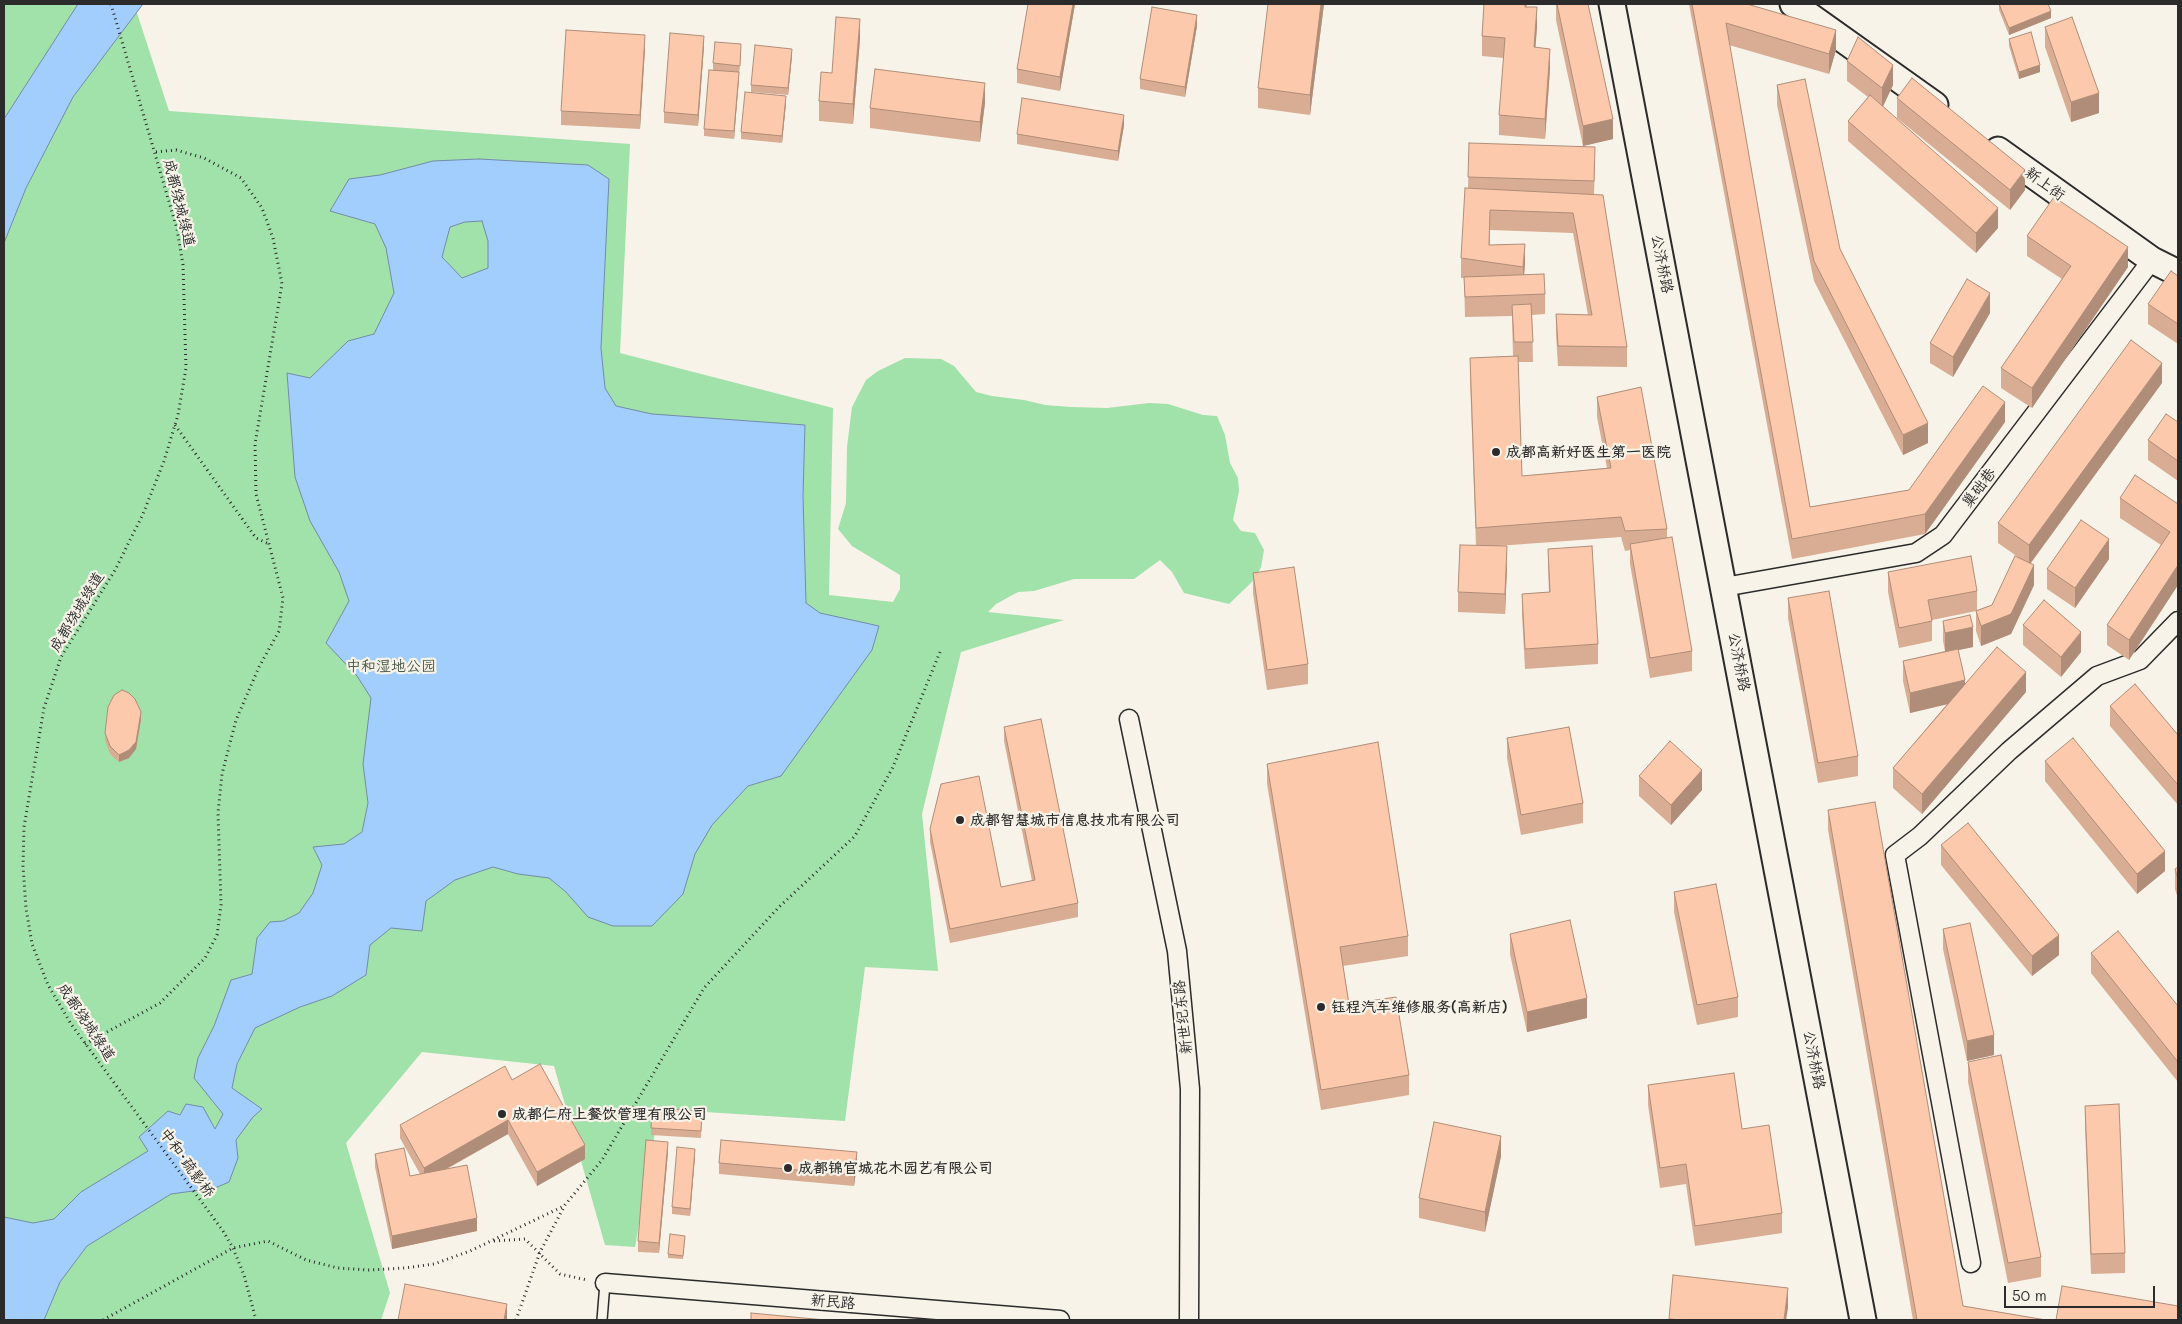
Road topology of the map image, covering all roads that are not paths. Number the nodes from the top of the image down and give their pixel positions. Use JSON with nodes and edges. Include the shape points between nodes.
{"nodes":[{"id":1,"x":1612,"y":4,"type":"edge"},
{"id":2,"x":1793,"y":4,"type":"edge"},
{"id":3,"x":1953,"y":118,"type":"edge"},
{"id":4,"x":1977,"y":135,"type":"edge"},
{"id":5,"x":2152,"y":260,"type":"junction"},
{"id":6,"x":2178,"y":273,"type":"edge"},
{"id":7,"x":1724,"y":587,"type":"junction"},
{"id":8,"x":2178,"y":621,"type":"edge"},
{"id":9,"x":1129,"y":719,"type":"dead end"},
{"id":10,"x":1971,"y":1263,"type":"dead end"},
{"id":11,"x":605,"y":1283,"type":"joint"},
{"id":12,"x":602,"y":1320,"type":"edge"},
{"id":13,"x":1060,"y":1320,"type":"edge"},
{"id":14,"x":1189,"y":1320,"type":"edge"},
{"id":15,"x":1863,"y":1320,"type":"edge"}],
"edges":[{"from":1,"to":7,"type":"main road","name":"公济桥路"},
{"from":2,"to":3,"type":"main road"},
{"from":4,"to":5,"type":"main road","name":"新上街"},
{"from":5,"to":6,"type":"main road","name":"新上街"},
{"from":5,"to":7,"type":"street","name":"巢础巷","via":[[1943,535],[1916,553]]},
{"from":7,"to":15,"type":"main road","name":"公济桥路"},
{"from":8,"to":10,"type":"street","via":[[2140,660],[2097,676],[2009,751],[1920,836],[1894,855]]},
{"from":9,"to":14,"type":"street","name":"新世纪东路","via":[[1177,951],[1190,1088]]},
{"from":11,"to":12,"type":"lane"},
{"from":11,"to":13,"type":"street","name":"新民路"}]}
